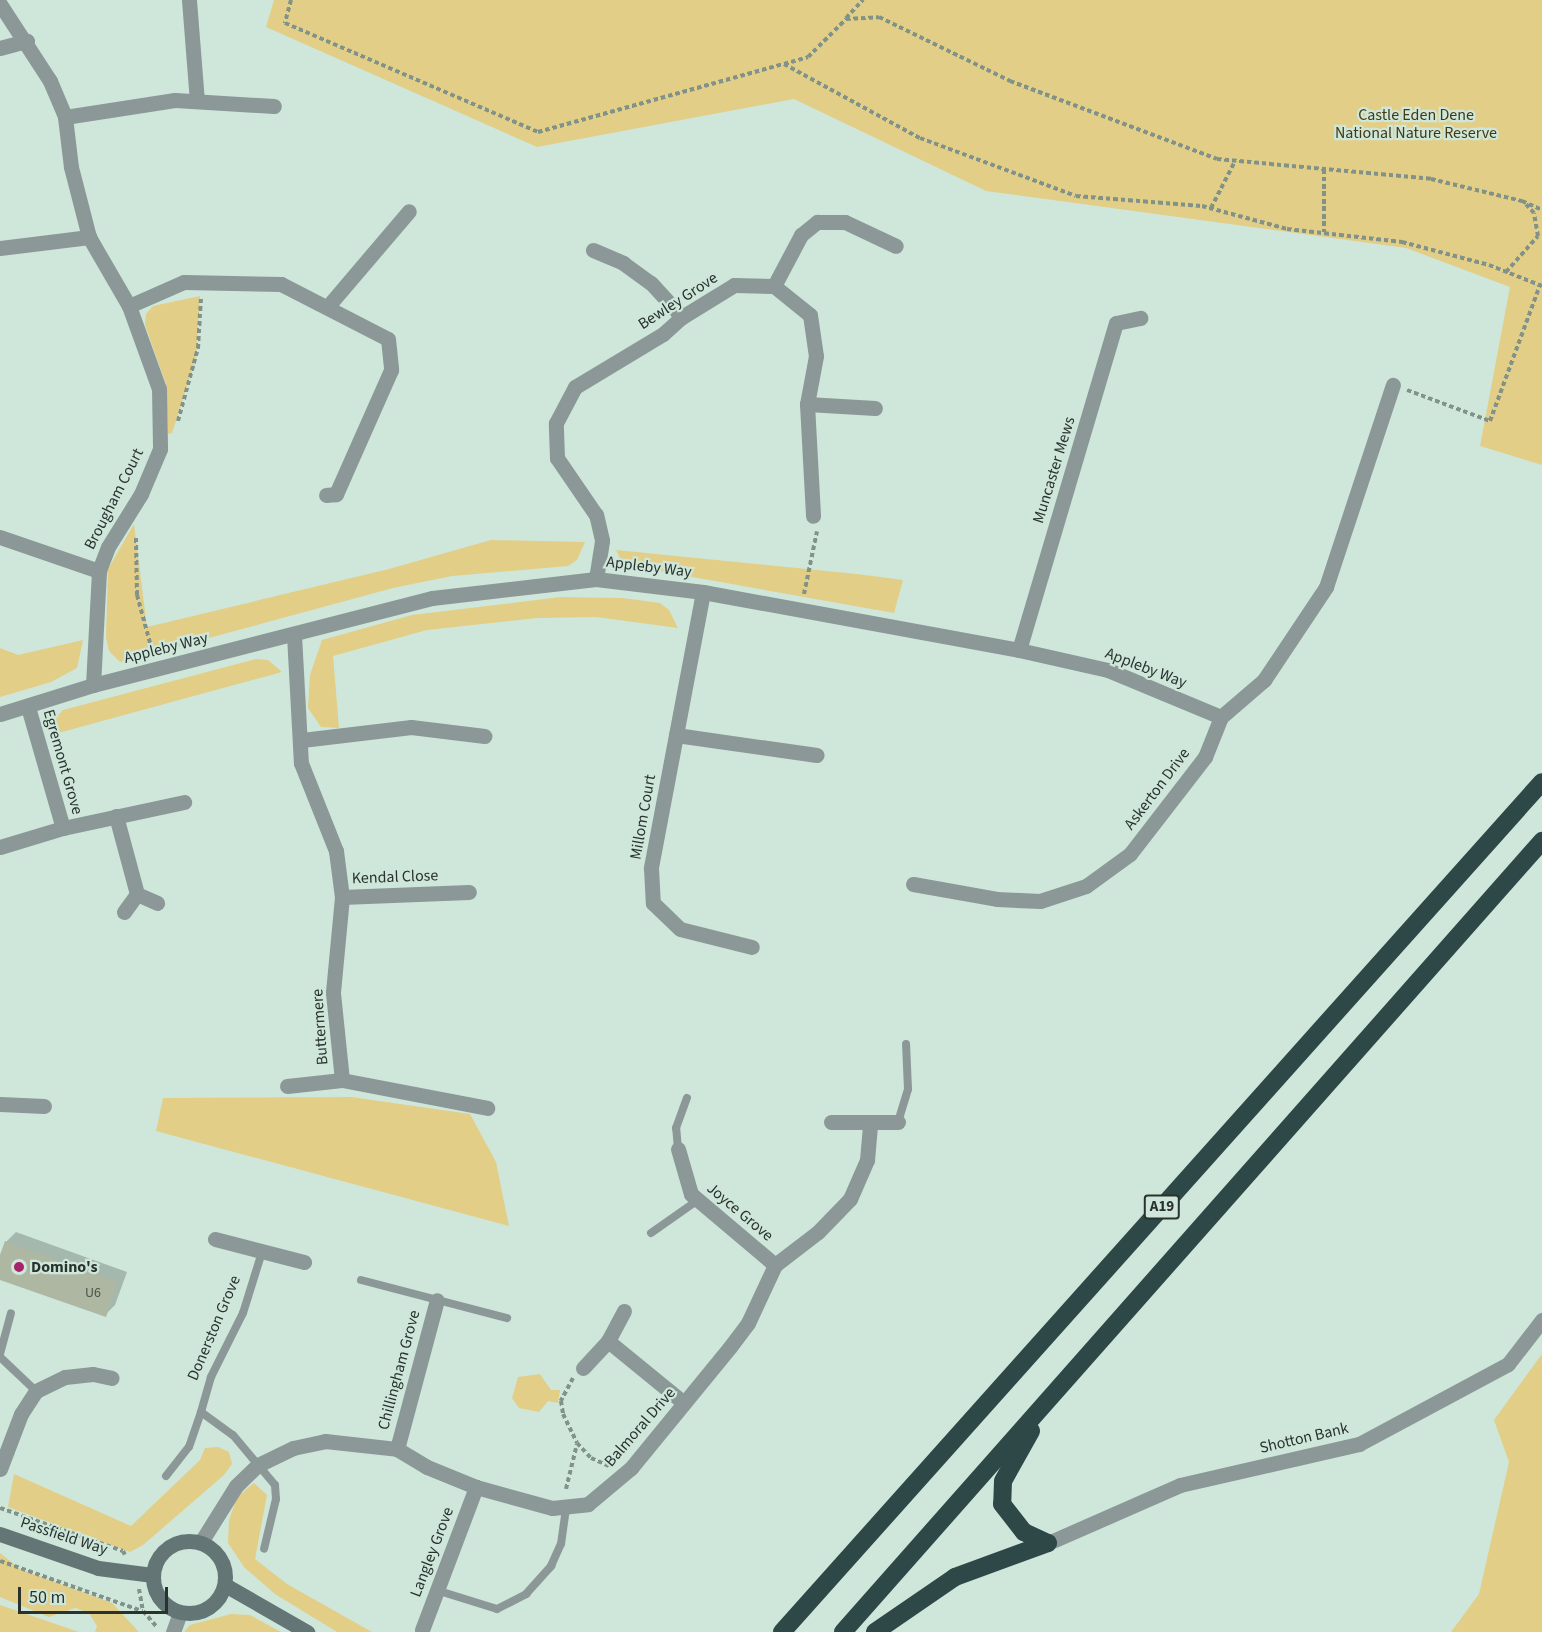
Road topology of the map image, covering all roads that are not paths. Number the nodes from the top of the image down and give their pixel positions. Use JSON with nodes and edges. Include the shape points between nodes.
{"nodes":[{"id":1,"x":189,"y":0,"type":"edge"},
{"id":2,"x":0,"y":4,"type":"edge"},
{"id":3,"x":27,"y":41,"type":"junction"},
{"id":4,"x":0,"y":48,"type":"edge"},
{"id":5,"x":196,"y":101,"type":"junction"},
{"id":6,"x":274,"y":106,"type":"dead end"},
{"id":7,"x":65,"y":117,"type":"junction"},
{"id":8,"x":409,"y":211,"type":"dead end"},
{"id":9,"x":88,"y":237,"type":"junction"},
{"id":10,"x":896,"y":246,"type":"dead end"},
{"id":11,"x":0,"y":248,"type":"edge"},
{"id":12,"x":593,"y":250,"type":"dead end"},
{"id":13,"x":774,"y":286,"type":"junction"},
{"id":14,"x":329,"y":305,"type":"junction"},
{"id":15,"x":129,"y":306,"type":"junction"},
{"id":16,"x":681,"y":317,"type":"junction"},
{"id":17,"x":1140,"y":318,"type":"dead end"},
{"id":18,"x":1393,"y":385,"type":"road end"},
{"id":19,"x":807,"y":404,"type":"junction"},
{"id":20,"x":875,"y":408,"type":"dead end"},
{"id":21,"x":326,"y":495,"type":"dead end"},
{"id":22,"x":813,"y":516,"type":"road end"},
{"id":23,"x":0,"y":537,"type":"edge"},
{"id":24,"x":99,"y":571,"type":"junction"},
{"id":25,"x":596,"y":579,"type":"junction"},
{"id":26,"x":703,"y":592,"type":"junction"},
{"id":27,"x":294,"y":635,"type":"junction"},
{"id":28,"x":1019,"y":650,"type":"junction"},
{"id":29,"x":93,"y":685,"type":"junction"},
{"id":30,"x":28,"y":706,"type":"junction"},
{"id":31,"x":0,"y":714,"type":"edge"},
{"id":32,"x":1221,"y":717,"type":"junction"},
{"id":33,"x":676,"y":735,"type":"junction"},
{"id":34,"x":484,"y":736,"type":"dead end"},
{"id":35,"x":302,"y":740,"type":"junction"},
{"id":36,"x":817,"y":755,"type":"dead end"},
{"id":37,"x":1542,"y":782,"type":"edge"},
{"id":38,"x":184,"y":802,"type":"dead end"},
{"id":39,"x":116,"y":816,"type":"junction"},
{"id":40,"x":63,"y":828,"type":"junction"},
{"id":41,"x":1542,"y":842,"type":"edge"},
{"id":42,"x":0,"y":847,"type":"edge"},
{"id":43,"x":913,"y":884,"type":"dead end"},
{"id":44,"x":469,"y":892,"type":"dead end"},
{"id":45,"x":137,"y":894,"type":"junction"},
{"id":46,"x":342,"y":897,"type":"junction"},
{"id":47,"x":157,"y":903,"type":"dead end"},
{"id":48,"x":124,"y":912,"type":"dead end"},
{"id":49,"x":752,"y":947,"type":"dead end"},
{"id":50,"x":906,"y":1044,"type":"dead end"},
{"id":51,"x":342,"y":1080,"type":"junction"},
{"id":52,"x":287,"y":1086,"type":"dead end"},
{"id":53,"x":687,"y":1098,"type":"dead end"},
{"id":54,"x":0,"y":1104,"type":"edge"},
{"id":55,"x":45,"y":1106,"type":"dead end"},
{"id":56,"x":487,"y":1108,"type":"dead end"},
{"id":57,"x":831,"y":1122,"type":"dead end"},
{"id":58,"x":870,"y":1122,"type":"junction"},
{"id":59,"x":898,"y":1122,"type":"joint"},
{"id":60,"x":678,"y":1149,"type":"joint"},
{"id":61,"x":698,"y":1200,"type":"junction"},
{"id":62,"x":651,"y":1233,"type":"dead end"},
{"id":63,"x":215,"y":1239,"type":"dead end"},
{"id":64,"x":262,"y":1252,"type":"junction"},
{"id":65,"x":304,"y":1262,"type":"dead end"},
{"id":66,"x":776,"y":1264,"type":"junction"},
{"id":67,"x":361,"y":1280,"type":"dead end"},
{"id":68,"x":437,"y":1300,"type":"junction"},
{"id":69,"x":624,"y":1311,"type":"dead end"},
{"id":70,"x":11,"y":1313,"type":"dead end"},
{"id":71,"x":507,"y":1318,"type":"dead end"},
{"id":72,"x":1542,"y":1320,"type":"edge"},
{"id":73,"x":608,"y":1341,"type":"junction"},
{"id":74,"x":0,"y":1355,"type":"edge"},
{"id":75,"x":583,"y":1368,"type":"road end"},
{"id":76,"x":112,"y":1378,"type":"dead end"},
{"id":77,"x":36,"y":1391,"type":"junction"},
{"id":78,"x":684,"y":1403,"type":"junction"},
{"id":79,"x":1047,"y":1403,"type":"junction"},
{"id":80,"x":201,"y":1412,"type":"junction"},
{"id":81,"x":397,"y":1449,"type":"junction"},
{"id":82,"x":258,"y":1465,"type":"junction"},
{"id":83,"x":0,"y":1469,"type":"edge"},
{"id":84,"x":166,"y":1476,"type":"dead end"},
{"id":85,"x":476,"y":1486,"type":"junction"},
{"id":86,"x":559,"y":1508,"type":"junction"},
{"id":87,"x":0,"y":1534,"type":"edge"},
{"id":88,"x":201,"y":1542,"type":"junction"},
{"id":89,"x":1048,"y":1543,"type":"junction"},
{"id":90,"x":264,"y":1549,"type":"dead end"},
{"id":91,"x":153,"y":1575,"type":"junction"},
{"id":92,"x":225,"y":1586,"type":"junction"},
{"id":93,"x":436,"y":1590,"type":"junction"},
{"id":94,"x":180,"y":1613,"type":"junction"},
{"id":95,"x":422,"y":1630,"type":"dead end"},
{"id":96,"x":174,"y":1632,"type":"edge"},
{"id":97,"x":307,"y":1632,"type":"edge"},
{"id":98,"x":782,"y":1632,"type":"edge"},
{"id":99,"x":843,"y":1632,"type":"edge"},
{"id":100,"x":875,"y":1632,"type":"edge"}],
"edges":[{"from":1,"to":5,"type":"street"},
{"from":2,"to":3,"type":"street","name":"Brougham Court"},
{"from":3,"to":4,"type":"street"},
{"from":3,"to":7,"type":"street","name":"Brougham Court"},
{"from":5,"to":6,"type":"street"},
{"from":5,"to":7,"type":"street","via":[[175,100]]},
{"from":7,"to":9,"type":"street","name":"Brougham Court","via":[[71,167]]},
{"from":8,"to":14,"type":"street"},
{"from":9,"to":11,"type":"street"},
{"from":9,"to":15,"type":"street","name":"Brougham Court"},
{"from":10,"to":13,"type":"street","via":[[844,222],[817,222],[801,235]]},
{"from":12,"to":16,"type":"street","via":[[623,263],[651,284]]},
{"from":13,"to":16,"type":"street","name":"Bewley Grove","via":[[734,285]]},
{"from":13,"to":19,"type":"street","via":[[810,315],[816,356]]},
{"from":14,"to":15,"type":"street","via":[[281,284],[202,280],[184,282]]},
{"from":14,"to":21,"type":"street","via":[[388,339],[391,370],[336,494]]},
{"from":15,"to":24,"type":"street","name":"Brougham Court","via":[[159,388],[160,449],[141,494],[108,547]]},
{"from":16,"to":25,"type":"street","name":"Bewley Grove","via":[[663,334],[574,387],[556,423],[557,458],[596,515],[602,540]]},
{"from":17,"to":28,"type":"street","name":"Muncaster Mews","via":[[1116,324]]},
{"from":18,"to":32,"type":"street","name":"Askerton Drive","via":[[1326,586],[1264,681]]},
{"from":19,"to":20,"type":"street"},
{"from":19,"to":22,"type":"street"},
{"from":23,"to":24,"type":"street","name":"Brougham Court"},
{"from":24,"to":29,"type":"street","name":"Brougham Court"},
{"from":25,"to":26,"type":"street","name":"Appleby Way"},
{"from":25,"to":27,"type":"street","name":"Appleby Way","via":[[432,598]]},
{"from":26,"to":28,"type":"street","name":"Appleby Way"},
{"from":26,"to":33,"type":"street","name":"Millom Court"},
{"from":27,"to":29,"type":"street","name":"Appleby Way"},
{"from":27,"to":35,"type":"street","name":"Kendal Close"},
{"from":28,"to":32,"type":"street","name":"Appleby Way","via":[[1108,670]]},
{"from":29,"to":30,"type":"street","name":"Appleby Way"},
{"from":30,"to":31,"type":"street","name":"Appleby Way"},
{"from":30,"to":40,"type":"street","name":"Egremont Grove"},
{"from":32,"to":43,"type":"street","name":"Askerton Drive","via":[[1205,756],[1130,854],[1086,886],[1040,902],[997,899]]},
{"from":33,"to":36,"type":"street"},
{"from":33,"to":49,"type":"street","name":"Millom Court","via":[[651,868],[653,903],[680,929]]},
{"from":34,"to":35,"type":"street","via":[[411,727]]},
{"from":35,"to":46,"type":"street","name":"Kendal Close","via":[[301,763],[336,850]]},
{"from":37,"to":98,"type":"highway","number":"A19"},
{"from":38,"to":39,"type":"street","name":"Egremont Grove"},
{"from":39,"to":40,"type":"street","name":"Egremont Grove"},
{"from":39,"to":45,"type":"street"},
{"from":40,"to":42,"type":"street","name":"Egremont Grove"},
{"from":41,"to":79,"type":"highway","number":"A19"},
{"from":44,"to":46,"type":"street","name":"Kendal Close"},
{"from":45,"to":47,"type":"street"},
{"from":45,"to":48,"type":"street"},
{"from":46,"to":51,"type":"street","name":"Buttermere","via":[[333,993]]},
{"from":50,"to":59,"type":"lane","via":[[908,1089]]},
{"from":51,"to":52,"type":"street"},
{"from":51,"to":56,"type":"street","name":"Buttermere"},
{"from":53,"to":60,"type":"lane","via":[[676,1128]]},
{"from":54,"to":55,"type":"street"},
{"from":57,"to":58,"type":"street"},
{"from":58,"to":59,"type":"street"},
{"from":58,"to":66,"type":"street","name":"Balmoral Drive","via":[[867,1160],[850,1199],[818,1232]]},
{"from":60,"to":61,"type":"street","name":"Joyce Grove","via":[[691,1194]]},
{"from":61,"to":62,"type":"lane"},
{"from":61,"to":66,"type":"street","name":"Joyce Grove"},
{"from":63,"to":64,"type":"street"},
{"from":64,"to":65,"type":"street"},
{"from":64,"to":80,"type":"lane","name":"Donerston Grove","via":[[243,1313],[211,1377]]},
{"from":66,"to":78,"type":"street","name":"Balmoral Drive","via":[[748,1323]]},
{"from":67,"to":68,"type":"lane"},
{"from":68,"to":71,"type":"lane"},
{"from":68,"to":81,"type":"street","name":"Chillingham Grove"},
{"from":69,"to":73,"type":"street"},
{"from":70,"to":74,"type":"lane"},
{"from":72,"to":89,"type":"street","name":"Shotton Bank","via":[[1508,1364],[1359,1444],[1180,1485]]},
{"from":73,"to":75,"type":"street"},
{"from":73,"to":78,"type":"street"},
{"from":74,"to":77,"type":"lane"},
{"from":76,"to":77,"type":"street","via":[[93,1374],[65,1377]]},
{"from":77,"to":83,"type":"street","via":[[21,1414]]},
{"from":78,"to":86,"type":"street","name":"Balmoral Drive","via":[[631,1468],[588,1504]]},
{"from":79,"to":89,"type":"highway","via":[[1004,1481],[1002,1503],[1024,1532]]},
{"from":79,"to":99,"type":"highway","number":"A19"},
{"from":80,"to":82,"type":"lane","via":[[233,1435]]},
{"from":80,"to":84,"type":"lane","name":"Donerston Grove","via":[[189,1446]]},
{"from":81,"to":82,"type":"street","via":[[324,1441],[293,1448]]},
{"from":81,"to":85,"type":"street","via":[[428,1467]]},
{"from":82,"to":88,"type":"street","via":[[236,1486]]},
{"from":82,"to":90,"type":"lane","via":[[275,1485],[276,1499]]},
{"from":85,"to":86,"type":"street"},
{"from":85,"to":93,"type":"street","name":"Langley Grove"},
{"from":86,"to":93,"type":"lane","via":[[561,1544],[551,1566],[526,1594],[497,1609]]},
{"from":87,"to":91,"type":"street","name":"Passfield Way","via":[[98,1568]]},
{"from":88,"to":91,"type":"street","via":[[182,1541],[166,1549],[158,1558]]},
{"from":88,"to":92,"type":"street","via":[[222,1561]]},
{"from":89,"to":100,"type":"highway","via":[[955,1577]]},
{"from":91,"to":94,"type":"street","via":[[159,1598]]},
{"from":92,"to":94,"type":"street","via":[[212,1606],[191,1614]]},
{"from":92,"to":97,"type":"street"},
{"from":93,"to":95,"type":"street","name":"Langley Grove"},
{"from":94,"to":96,"type":"street"}]}
